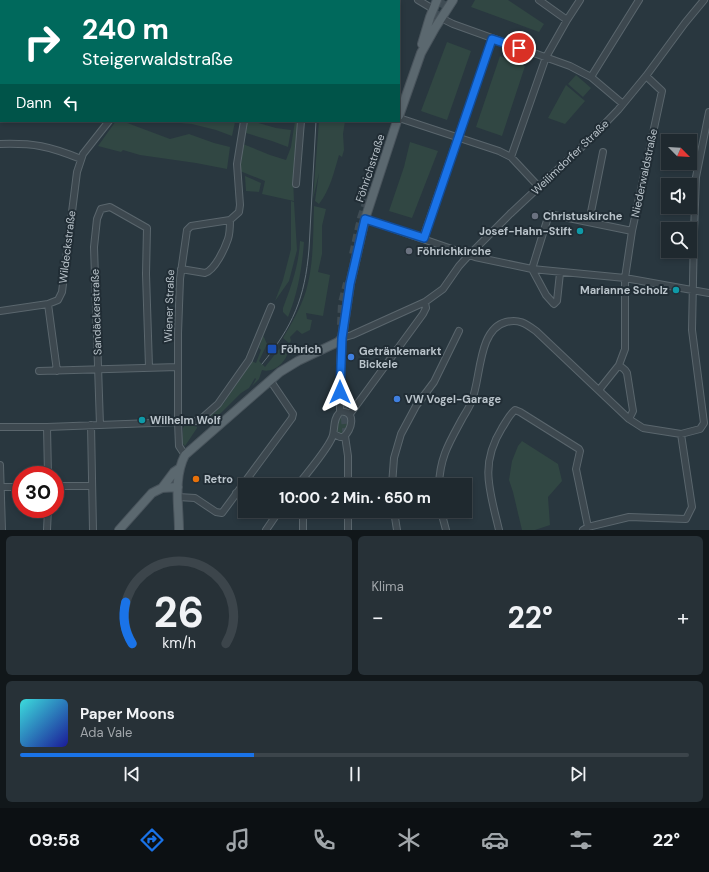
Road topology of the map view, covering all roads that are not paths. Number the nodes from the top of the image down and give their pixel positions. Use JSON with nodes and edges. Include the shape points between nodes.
{"nodes":[{"id":1,"x":418,"y":0,"type":"edge"},
{"id":2,"x":438,"y":0,"type":"edge"},
{"id":3,"x":539,"y":0,"type":"edge"},
{"id":4,"x":580,"y":0,"type":"edge"},
{"id":5,"x":639,"y":0,"type":"edge"},
{"id":6,"x":704,"y":0,"type":"edge"},
{"id":7,"x":453,"y":2,"type":"edge"},
{"id":8,"x":435,"y":18,"type":"junction"},
{"id":9,"x":567,"y":20,"type":"junction"},
{"id":10,"x":492,"y":39,"type":"junction"},
{"id":11,"x":546,"y":58,"type":"junction"},
{"id":12,"x":646,"y":76,"type":"junction"},
{"id":13,"x":591,"y":77,"type":"junction"},
{"id":14,"x":402,"y":94,"type":"edge"},
{"id":15,"x":623,"y":104,"type":"junction"},
{"id":16,"x":400,"y":109,"type":"edge"},
{"id":17,"x":709,"y":112,"type":"edge"},
{"id":18,"x":400,"y":117,"type":"edge"},
{"id":19,"x":108,"y":122,"type":"edge"},
{"id":20,"x":244,"y":122,"type":"edge"},
{"id":21,"x":301,"y":122,"type":"edge"},
{"id":22,"x":397,"y":122,"type":"edge"},
{"id":23,"x":457,"y":138,"type":"junction"},
{"id":24,"x":0,"y":144,"type":"edge"},
{"id":25,"x":603,"y":152,"type":"dead end"},
{"id":26,"x":512,"y":157,"type":"junction"},
{"id":27,"x":81,"y":159,"type":"junction"},
{"id":28,"x":296,"y":184,"type":"dead end"},
{"id":29,"x":539,"y":187,"type":"junction"},
{"id":30,"x":365,"y":219,"type":"junction"},
{"id":31,"x":230,"y":220,"type":"junction"},
{"id":32,"x":588,"y":222,"type":"junction"},
{"id":33,"x":632,"y":230,"type":"junction"},
{"id":34,"x":424,"y":238,"type":"junction"},
{"id":35,"x":469,"y":255,"type":"junction"},
{"id":36,"x":532,"y":269,"type":"junction"},
{"id":37,"x":181,"y":270,"type":"junction"},
{"id":38,"x":560,"y":273,"type":"junction"},
{"id":39,"x":625,"y":278,"type":"junction"},
{"id":40,"x":693,"y":291,"type":"junction"},
{"id":41,"x":709,"y":293,"type":"edge"},
{"id":42,"x":425,"y":302,"type":"junction"},
{"id":43,"x":48,"y":304,"type":"junction"},
{"id":44,"x":272,"y":307,"type":"dead end"},
{"id":45,"x":0,"y":311,"type":"edge"},
{"id":46,"x":459,"y":331,"type":"dead end"},
{"id":47,"x":342,"y":338,"type":"junction"},
{"id":48,"x":620,"y":364,"type":"junction"},
{"id":49,"x":149,"y":367,"type":"junction"},
{"id":50,"x":178,"y":367,"type":"junction"},
{"id":51,"x":98,"y":370,"type":"junction"},
{"id":52,"x":39,"y":371,"type":"dead end"},
{"id":53,"x":57,"y":371,"type":"junction"},
{"id":54,"x":270,"y":380,"type":"junction"},
{"id":55,"x":599,"y":390,"type":"junction"},
{"id":56,"x":340,"y":412,"type":"junction"},
{"id":57,"x":350,"y":414,"type":"junction"},
{"id":58,"x":629,"y":419,"type":"junction"},
{"id":59,"x":178,"y":422,"type":"junction"},
{"id":60,"x":91,"y":425,"type":"junction"},
{"id":61,"x":100,"y":425,"type":"junction"},
{"id":62,"x":0,"y":427,"type":"edge"},
{"id":63,"x":47,"y":427,"type":"junction"},
{"id":64,"x":334,"y":434,"type":"junction"},
{"id":65,"x":681,"y":434,"type":"junction"},
{"id":66,"x":345,"y":436,"type":"junction"},
{"id":67,"x":185,"y":456,"type":"junction"},
{"id":68,"x":0,"y":465,"type":"edge"},
{"id":69,"x":48,"y":466,"type":"edge"},
{"id":70,"x":180,"y":468,"type":"junction"},
{"id":71,"x":303,"y":478,"type":"edge"},
{"id":72,"x":348,"y":478,"type":"edge"},
{"id":73,"x":393,"y":478,"type":"edge"},
{"id":74,"x":438,"y":478,"type":"edge"},
{"id":75,"x":64,"y":486,"type":"edge"},
{"id":76,"x":92,"y":486,"type":"junction"},
{"id":77,"x":178,"y":486,"type":"junction"},
{"id":78,"x":1,"y":487,"type":"edge"},
{"id":79,"x":12,"y":487,"type":"edge"},
{"id":80,"x":162,"y":488,"type":"junction"},
{"id":81,"x":236,"y":494,"type":"joint"},
{"id":82,"x":178,"y":497,"type":"junction"},
{"id":83,"x":48,"y":518,"type":"edge"},
{"id":84,"x":274,"y":518,"type":"edge"},
{"id":85,"x":303,"y":518,"type":"edge"},
{"id":86,"x":348,"y":518,"type":"edge"},
{"id":87,"x":395,"y":518,"type":"edge"},
{"id":88,"x":443,"y":518,"type":"edge"},
{"id":89,"x":585,"y":529,"type":"edge"},
{"id":90,"x":2,"y":530,"type":"edge"},
{"id":91,"x":48,"y":530,"type":"edge"},
{"id":92,"x":93,"y":530,"type":"edge"},
{"id":93,"x":119,"y":530,"type":"edge"},
{"id":94,"x":179,"y":530,"type":"edge"},
{"id":95,"x":266,"y":530,"type":"edge"},
{"id":96,"x":303,"y":530,"type":"edge"},
{"id":97,"x":348,"y":530,"type":"edge"},
{"id":98,"x":398,"y":530,"type":"edge"},
{"id":99,"x":446,"y":530,"type":"edge"},
{"id":100,"x":499,"y":530,"type":"edge"}],
"edges":[{"from":1,"to":8,"type":"street"},
{"from":2,"to":8,"type":"main road"},
{"from":3,"to":9,"type":"street"},
{"from":4,"to":9,"type":"street"},
{"from":5,"to":13,"type":"street"},
{"from":6,"to":12,"type":"street","name":"Weilimdorfer Straße"},
{"from":7,"to":8,"type":"main road"},
{"from":8,"to":10,"type":"street"},
{"from":8,"to":14,"type":"main road"},
{"from":9,"to":11,"type":"street"},
{"from":10,"to":11,"type":"street"},
{"from":10,"to":23,"type":"street"},
{"from":11,"to":13,"type":"street"},
{"from":11,"to":26,"type":"street"},
{"from":12,"to":15,"type":"street","name":"Weilimdorfer Straße"},
{"from":12,"to":33,"type":"street","name":"Niederwaldstraße","via":[[662,90]]},
{"from":13,"to":15,"type":"street"},
{"from":14,"to":16,"type":"main road"},
{"from":15,"to":29,"type":"street","name":"Weilimdorfer Straße"},
{"from":17,"to":40,"type":"street","via":[[696,177]]},
{"from":18,"to":23,"type":"street"},
{"from":19,"to":27,"type":"street","name":"Wildeckstraße"},
{"from":20,"to":31,"type":"street","via":[[237,164],[240,209]]},
{"from":21,"to":28,"type":"street"},
{"from":22,"to":30,"type":"main road","name":"Föhrichstraße"},
{"from":23,"to":26,"type":"street"},
{"from":23,"to":34,"type":"street"},
{"from":24,"to":27,"type":"street","via":[[46,146]]},
{"from":25,"to":32,"type":"street"},
{"from":26,"to":29,"type":"street"},
{"from":27,"to":43,"type":"street","name":"Wildeckstraße","via":[[74,193],[62,292],[58,300]]},
{"from":29,"to":35,"type":"street","name":"Weilimdorfer Straße"},
{"from":30,"to":34,"type":"street"},
{"from":30,"to":47,"type":"main road","name":"Föhrichstraße","via":[[350,284]]},
{"from":31,"to":37,"type":"street","via":[[228,238],[209,272]]},
{"from":31,"to":37,"type":"street","name":"Wiener Straße","via":[[188,227]]},
{"from":32,"to":33,"type":"street"},
{"from":32,"to":36,"type":"street","via":[[549,214]]},
{"from":33,"to":39,"type":"street","name":"Niederwaldstraße"},
{"from":34,"to":35,"type":"street"},
{"from":35,"to":36,"type":"street"},
{"from":35,"to":42,"type":"street","name":"Weilimdorfer Straße","via":[[443,289]]},
{"from":36,"to":38,"type":"street"},
{"from":36,"to":38,"type":"street","via":[[554,304],[557,301]]},
{"from":37,"to":50,"type":"street","name":"Wiener Straße"},
{"from":38,"to":39,"type":"street"},
{"from":39,"to":40,"type":"street"},
{"from":39,"to":48,"type":"street","name":"Niederwaldstraße","via":[[625,349]]},
{"from":40,"to":41,"type":"street"},
{"from":40,"to":65,"type":"street","via":[[692,330],[704,423],[700,429]]},
{"from":42,"to":47,"type":"street","name":"Weilimdorfer Straße"},
{"from":42,"to":57,"type":"street","via":[[423,314]]},
{"from":43,"to":45,"type":"street"},
{"from":43,"to":53,"type":"street"},
{"from":44,"to":59,"type":"street","via":[[249,360],[218,404],[201,419]]},
{"from":46,"to":73,"type":"street","via":[[434,382],[416,406],[401,434],[394,458]]},
{"from":47,"to":54,"type":"main road","via":[[293,364]]},
{"from":47,"to":56,"type":"street","name":"Föhrichstraße"},
{"from":48,"to":55,"type":"street"},
{"from":48,"to":58,"type":"street","via":[[625,370],[632,404]]},
{"from":49,"to":50,"type":"street"},
{"from":49,"to":51,"type":"street"},
{"from":49,"to":51,"type":"street","name":"Sandäckerstraße","via":[[147,228],[110,207],[101,209],[94,248]]},
{"from":50,"to":59,"type":"street","name":"Wiener Straße"},
{"from":51,"to":53,"type":"street"},
{"from":51,"to":61,"type":"street","name":"Sandäckerstraße"},
{"from":52,"to":53,"type":"street"},
{"from":54,"to":67,"type":"main road"},
{"from":54,"to":81,"type":"street","via":[[293,414],[292,418]]},
{"from":55,"to":58,"type":"street"},
{"from":55,"to":74,"type":"street","via":[[527,324],[515,320],[501,324],[491,330],[472,400],[446,449]]},
{"from":56,"to":57,"type":"street"},
{"from":56,"to":64,"type":"street","name":"Föhrichstraße","via":[[334,425]]},
{"from":57,"to":66,"type":"street","via":[[351,422]]},
{"from":58,"to":65,"type":"street","via":[[643,428]]},
{"from":59,"to":61,"type":"street"},
{"from":59,"to":67,"type":"street","name":"Wiener Straße","via":[[179,446]]},
{"from":60,"to":61,"type":"street"},
{"from":60,"to":63,"type":"street"},
{"from":60,"to":76,"type":"street"},
{"from":62,"to":63,"type":"street"},
{"from":63,"to":69,"type":"street"},
{"from":64,"to":66,"type":"street","via":[[340,438]]},
{"from":64,"to":71,"type":"street"},
{"from":65,"to":89,"type":"street","via":[[692,507],[686,519],[629,516]]},
{"from":66,"to":72,"type":"street"},
{"from":67,"to":70,"type":"main road"},
{"from":68,"to":78,"type":"street"},
{"from":70,"to":77,"type":"main road"},
{"from":70,"to":80,"type":"main road"},
{"from":75,"to":76,"type":"street"},
{"from":76,"to":92,"type":"street"},
{"from":77,"to":80,"type":"main road"},
{"from":77,"to":82,"type":"main road"},
{"from":78,"to":79,"type":"street"},
{"from":78,"to":90,"type":"street"},
{"from":80,"to":93,"type":"main road","via":[[152,493]]},
{"from":81,"to":82,"type":"street","via":[[222,513],[216,512],[195,498]]},
{"from":82,"to":94,"type":"main road"},
{"from":83,"to":91,"type":"street"},
{"from":84,"to":95,"type":"street"},
{"from":85,"to":96,"type":"street"},
{"from":86,"to":97,"type":"street"},
{"from":87,"to":98,"type":"street"},
{"from":88,"to":99,"type":"street"},
{"from":89,"to":100,"type":"street","via":[[576,469],[579,449],[515,410],[499,433],[488,461],[488,478]]}]}
